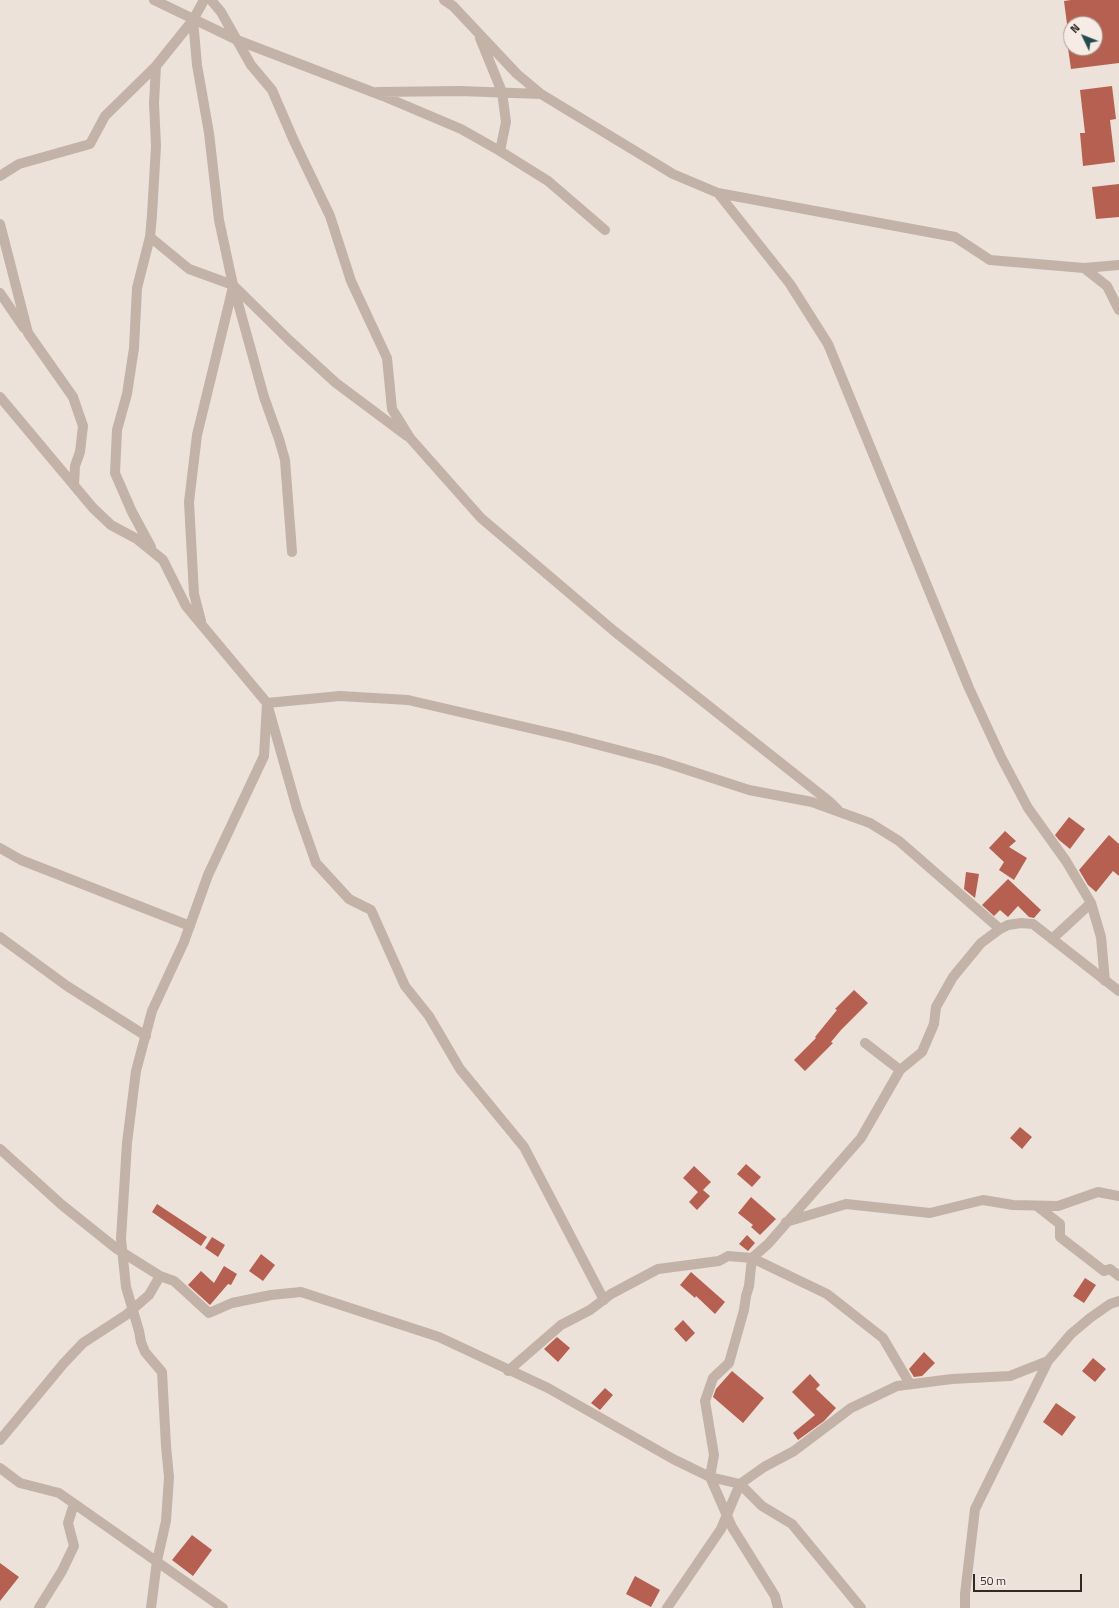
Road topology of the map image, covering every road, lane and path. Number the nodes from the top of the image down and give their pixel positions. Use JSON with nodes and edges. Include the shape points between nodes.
{"nodes":[{"id":1,"x":154,"y":0,"type":"edge"},
{"id":2,"x":204,"y":0,"type":"edge"},
{"id":3,"x":211,"y":0,"type":"edge"},
{"id":4,"x":444,"y":0,"type":"edge"},
{"id":5,"x":193,"y":20,"type":"junction"},
{"id":6,"x":478,"y":33,"type":"junction"},
{"id":7,"x":237,"y":40,"type":"junction"},
{"id":8,"x":156,"y":66,"type":"junction"},
{"id":9,"x":373,"y":92,"type":"junction"},
{"id":10,"x":502,"y":92,"type":"junction"},
{"id":11,"x":541,"y":94,"type":"junction"},
{"id":12,"x":500,"y":151,"type":"junction"},
{"id":13,"x":0,"y":176,"type":"edge"},
{"id":14,"x":718,"y":193,"type":"junction"},
{"id":15,"x":0,"y":224,"type":"edge"},
{"id":16,"x":605,"y":230,"type":"dead end"},
{"id":17,"x":150,"y":237,"type":"junction"},
{"id":18,"x":1119,"y":265,"type":"edge"},
{"id":19,"x":1084,"y":268,"type":"junction"},
{"id":20,"x":233,"y":285,"type":"junction"},
{"id":21,"x":0,"y":293,"type":"edge"},
{"id":22,"x":1119,"y":310,"type":"edge"},
{"id":23,"x":28,"y":333,"type":"junction"},
{"id":24,"x":0,"y":397,"type":"edge"},
{"id":25,"x":410,"y":438,"type":"junction"},
{"id":26,"x":74,"y":485,"type":"junction"},
{"id":27,"x":292,"y":552,"type":"dead end"},
{"id":28,"x":154,"y":553,"type":"junction"},
{"id":29,"x":202,"y":625,"type":"junction"},
{"id":30,"x":266,"y":703,"type":"junction"},
{"id":31,"x":840,"y":812,"type":"junction"},
{"id":32,"x":0,"y":848,"type":"edge"},
{"id":33,"x":1091,"y":903,"type":"junction"},
{"id":34,"x":190,"y":926,"type":"junction"},
{"id":35,"x":1000,"y":929,"type":"junction"},
{"id":36,"x":0,"y":937,"type":"edge"},
{"id":37,"x":1052,"y":939,"type":"junction"},
{"id":38,"x":1105,"y":981,"type":"junction"},
{"id":39,"x":1119,"y":992,"type":"edge"},
{"id":40,"x":146,"y":1036,"type":"junction"},
{"id":41,"x":865,"y":1043,"type":"dead end"},
{"id":42,"x":900,"y":1070,"type":"junction"},
{"id":43,"x":0,"y":1149,"type":"edge"},
{"id":44,"x":1119,"y":1196,"type":"edge"},
{"id":45,"x":1037,"y":1206,"type":"junction"},
{"id":46,"x":786,"y":1222,"type":"junction"},
{"id":47,"x":122,"y":1252,"type":"junction"},
{"id":48,"x":752,"y":1258,"type":"junction"},
{"id":49,"x":160,"y":1276,"type":"junction"},
{"id":50,"x":1119,"y":1276,"type":"edge"},
{"id":51,"x":604,"y":1300,"type":"junction"},
{"id":52,"x":1119,"y":1302,"type":"edge"},
{"id":53,"x":133,"y":1309,"type":"junction"},
{"id":54,"x":1048,"y":1361,"type":"junction"},
{"id":55,"x":508,"y":1370,"type":"junction"},
{"id":56,"x":910,"y":1384,"type":"junction"},
{"id":57,"x":0,"y":1440,"type":"edge"},
{"id":58,"x":0,"y":1468,"type":"edge"},
{"id":59,"x":710,"y":1476,"type":"junction"},
{"id":60,"x":740,"y":1484,"type":"junction"},
{"id":61,"x":74,"y":1504,"type":"junction"},
{"id":62,"x":727,"y":1515,"type":"junction"},
{"id":63,"x":156,"y":1560,"type":"junction"},
{"id":64,"x":39,"y":1608,"type":"edge"},
{"id":65,"x":151,"y":1608,"type":"edge"},
{"id":66,"x":223,"y":1608,"type":"edge"},
{"id":67,"x":667,"y":1608,"type":"edge"},
{"id":68,"x":778,"y":1608,"type":"edge"},
{"id":69,"x":861,"y":1608,"type":"edge"},
{"id":70,"x":965,"y":1608,"type":"edge"}],
"edges":[{"from":1,"to":5,"type":"street"},
{"from":2,"to":5,"type":"street"},
{"from":3,"to":7,"type":"street"},
{"from":4,"to":6,"type":"street","via":[[454,6]]},
{"from":5,"to":7,"type":"street"},
{"from":5,"to":8,"type":"street"},
{"from":5,"to":20,"type":"street","via":[[219,220]]},
{"from":6,"to":10,"type":"street"},
{"from":6,"to":11,"type":"street","via":[[517,74]]},
{"from":7,"to":9,"type":"street"},
{"from":7,"to":25,"type":"street","via":[[251,65],[272,90],[330,216],[351,281],[387,358],[392,409]]},
{"from":8,"to":13,"type":"street","via":[[106,116],[90,144],[19,164]]},
{"from":8,"to":17,"type":"street","via":[[156,146]]},
{"from":9,"to":10,"type":"street"},
{"from":9,"to":12,"type":"street","via":[[461,129]]},
{"from":10,"to":11,"type":"street"},
{"from":10,"to":12,"type":"street","via":[[506,122]]},
{"from":11,"to":14,"type":"street","via":[[673,174]]},
{"from":12,"to":16,"type":"street","via":[[548,181]]},
{"from":14,"to":19,"type":"street","via":[[955,237],[990,260]]},
{"from":14,"to":33,"type":"street","via":[[790,284],[828,344],[969,688],[1001,757],[1028,808],[1066,861]]},
{"from":15,"to":23,"type":"street"},
{"from":17,"to":20,"type":"street","via":[[189,269]]},
{"from":17,"to":28,"type":"street","via":[[137,288],[134,348],[118,430],[115,473]]},
{"from":18,"to":19,"type":"street"},
{"from":19,"to":22,"type":"street","via":[[1107,286]]},
{"from":20,"to":25,"type":"street","via":[[336,383]]},
{"from":20,"to":27,"type":"street","via":[[264,397],[285,460]]},
{"from":20,"to":29,"type":"street","via":[[197,435],[189,502],[194,594]]},
{"from":21,"to":23,"type":"street"},
{"from":23,"to":26,"type":"street","via":[[73,397],[84,426]]},
{"from":24,"to":26,"type":"street"},
{"from":25,"to":31,"type":"street","via":[[481,518],[614,631]]},
{"from":26,"to":28,"type":"street","via":[[111,525],[137,539]]},
{"from":28,"to":29,"type":"street","via":[[163,560],[186,606]]},
{"from":29,"to":30,"type":"street"},
{"from":30,"to":31,"type":"street","via":[[340,696],[408,700],[568,737],[660,761],[749,790],[812,802]]},
{"from":30,"to":34,"type":"street","via":[[264,756],[208,875]]},
{"from":30,"to":51,"type":"street","via":[[297,809],[316,863],[349,899],[371,910],[405,986],[429,1016],[460,1069],[524,1147]]},
{"from":31,"to":35,"type":"street","via":[[870,823],[899,841]]},
{"from":32,"to":34,"type":"street","via":[[21,860]]},
{"from":33,"to":37,"type":"street"},
{"from":33,"to":38,"type":"street","via":[[1101,937]]},
{"from":34,"to":40,"type":"street","via":[[152,1011]]},
{"from":35,"to":37,"type":"street","via":[[1020,923],[1033,924]]},
{"from":35,"to":42,"type":"street","via":[[981,943],[953,977],[936,1007],[934,1024],[922,1052]]},
{"from":36,"to":40,"type":"street","via":[[67,986]]},
{"from":37,"to":38,"type":"street"},
{"from":38,"to":39,"type":"street"},
{"from":40,"to":47,"type":"street","via":[[136,1071],[127,1143]]},
{"from":41,"to":42,"type":"street"},
{"from":42,"to":46,"type":"street","via":[[861,1138]]},
{"from":43,"to":47,"type":"street","via":[[62,1205]]},
{"from":44,"to":45,"type":"street","via":[[1098,1192],[1058,1206]]},
{"from":45,"to":46,"type":"street","via":[[983,1200],[930,1213],[846,1204]]},
{"from":45,"to":50,"type":"street","via":[[1060,1224],[1060,1237],[1104,1272],[1110,1269]]},
{"from":46,"to":48,"type":"street","via":[[768,1244]]},
{"from":47,"to":49,"type":"street"},
{"from":47,"to":53,"type":"street","via":[[126,1287]]},
{"from":48,"to":51,"type":"street","via":[[728,1256],[719,1261],[658,1269]]},
{"from":48,"to":56,"type":"street","via":[[827,1294],[883,1338]]},
{"from":48,"to":59,"type":"street","via":[[744,1310],[729,1364],[713,1378],[704,1401],[714,1455]]},
{"from":49,"to":53,"type":"street","via":[[149,1295]]},
{"from":49,"to":55,"type":"street","via":[[174,1281],[209,1313],[232,1303],[301,1292],[439,1337]]},
{"from":51,"to":55,"type":"street","via":[[561,1325]]},
{"from":52,"to":54,"type":"street","via":[[1110,1304],[1090,1318],[1071,1334]]},
{"from":53,"to":57,"type":"street","via":[[83,1343]]},
{"from":53,"to":63,"type":"street","via":[[141,1342],[162,1372],[164,1380],[169,1478],[166,1522]]},
{"from":54,"to":56,"type":"street","via":[[1010,1376]]},
{"from":54,"to":70,"type":"street","via":[[975,1509]]},
{"from":55,"to":59,"type":"street","via":[[548,1388],[673,1459]]},
{"from":56,"to":60,"type":"street","via":[[898,1386],[851,1408],[794,1451]]},
{"from":58,"to":61,"type":"street","via":[[20,1483],[58,1493]]},
{"from":59,"to":60,"type":"street"},
{"from":59,"to":62,"type":"street"},
{"from":60,"to":62,"type":"street"},
{"from":60,"to":69,"type":"street","via":[[762,1506],[792,1524]]},
{"from":61,"to":63,"type":"street"},
{"from":61,"to":64,"type":"street","via":[[68,1523],[74,1546]]},
{"from":62,"to":67,"type":"street"},
{"from":62,"to":68,"type":"street","via":[[775,1596]]},
{"from":63,"to":65,"type":"street"},
{"from":63,"to":66,"type":"street"}]}
